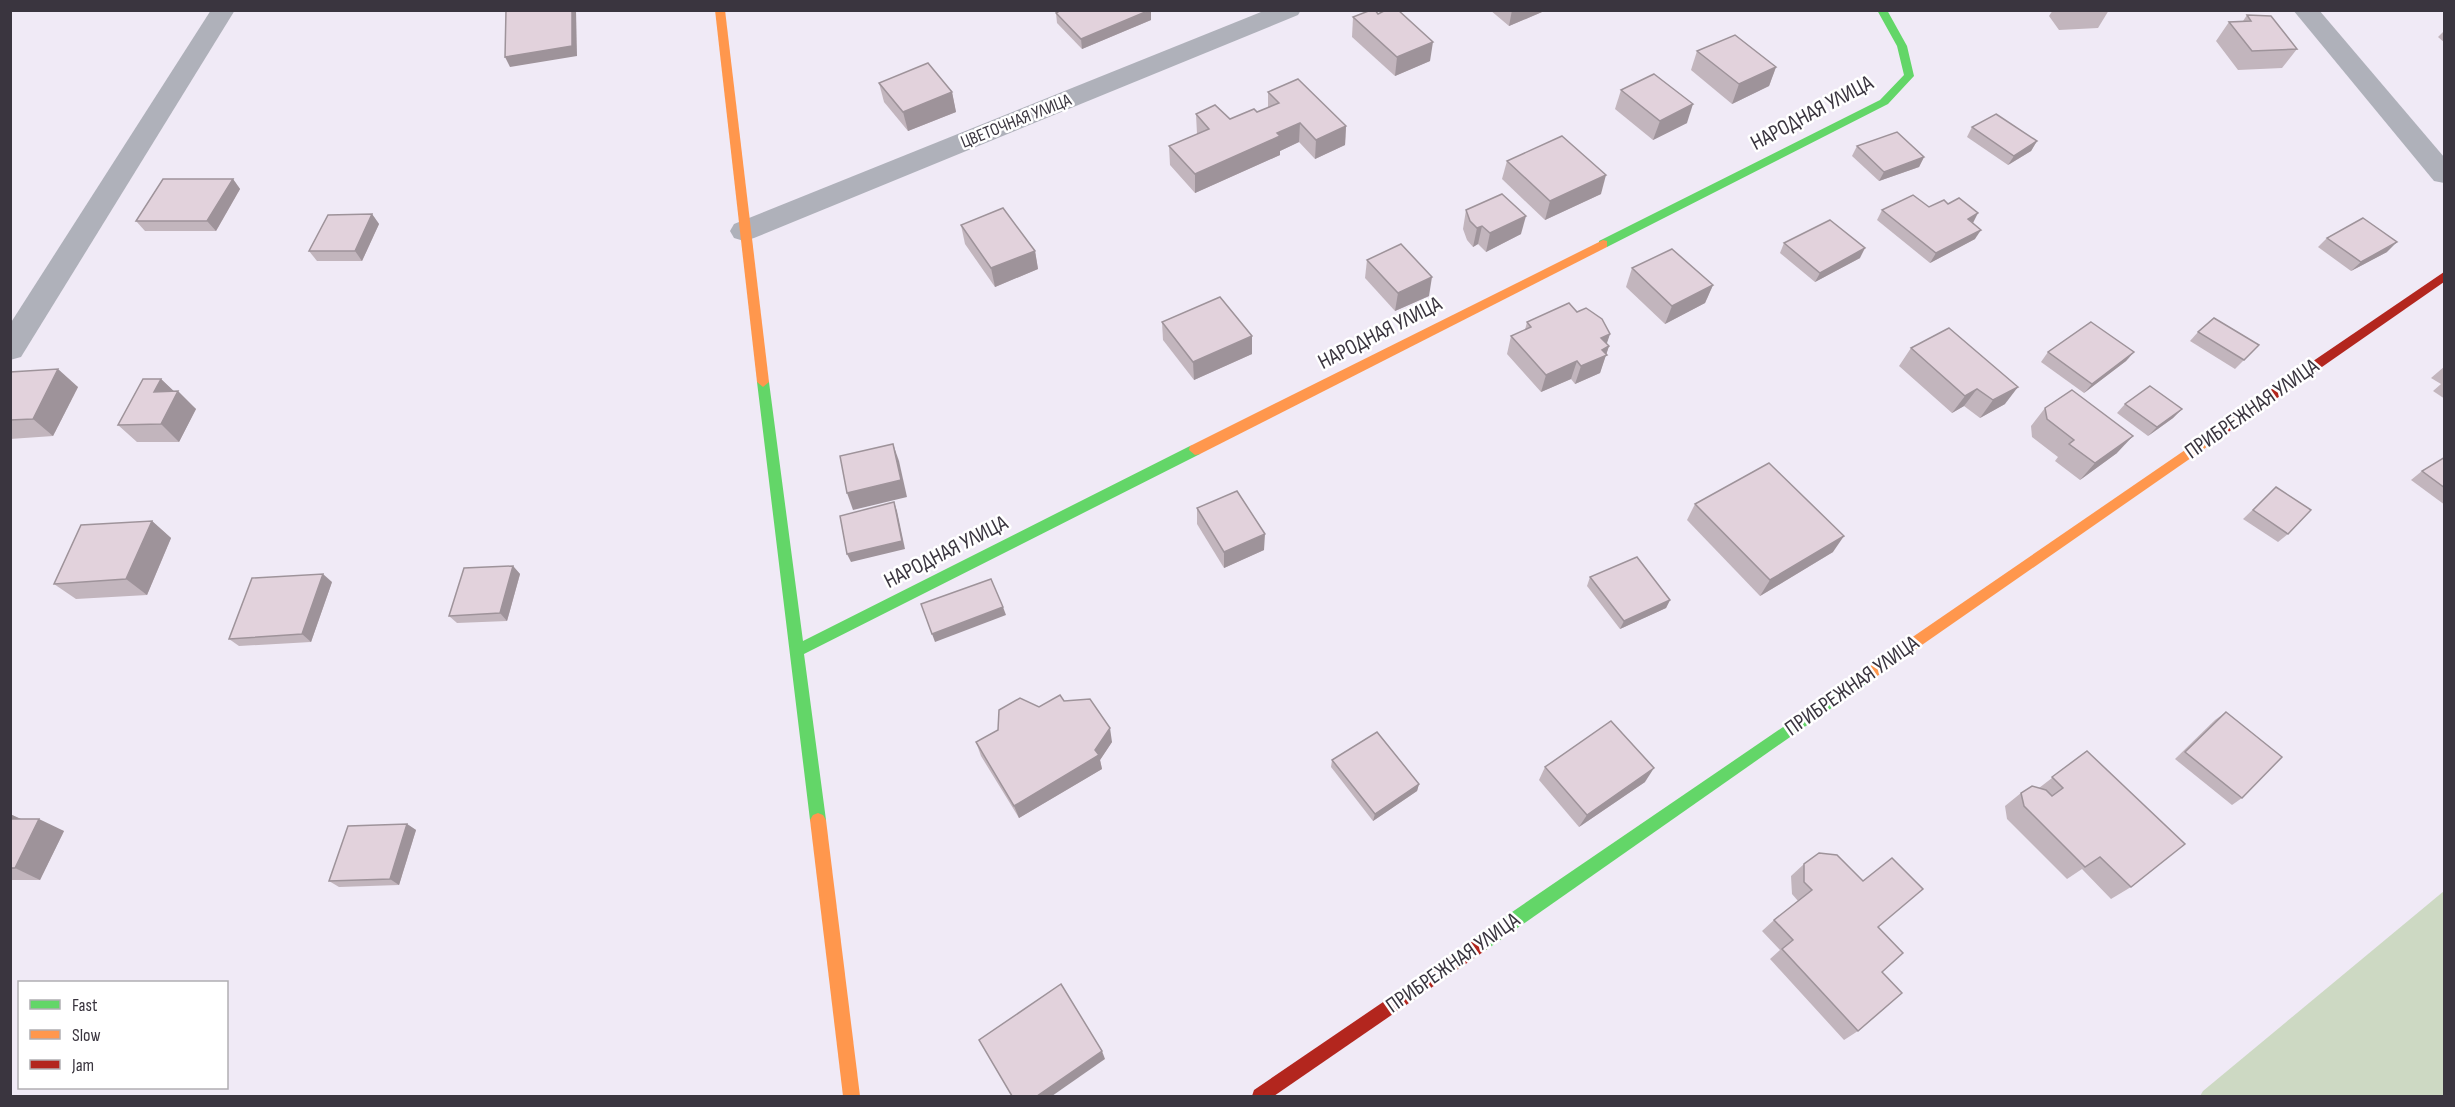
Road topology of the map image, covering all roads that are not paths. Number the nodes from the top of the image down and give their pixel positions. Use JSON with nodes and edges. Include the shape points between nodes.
{"nodes":[{"id":1,"x":223,"y":10,"type":"edge"},
{"id":2,"x":720,"y":10,"type":"edge"},
{"id":3,"x":1289,"y":10,"type":"edge"},
{"id":4,"x":1882,"y":10,"type":"edge"},
{"id":5,"x":2305,"y":10,"type":"edge"},
{"id":6,"x":2445,"y":174,"type":"edge"},
{"id":7,"x":744,"y":231,"type":"junction"},
{"id":8,"x":2445,"y":276,"type":"edge"},
{"id":9,"x":10,"y":349,"type":"edge"},
{"id":10,"x":799,"y":650,"type":"junction"},
{"id":11,"x":852,"y":1096,"type":"edge"},
{"id":12,"x":1260,"y":1096,"type":"edge"}],
"edges":[{"from":1,"to":9,"type":"street"},
{"from":2,"to":7,"type":"street"},
{"from":3,"to":7,"type":"street","name":"ЦВЕТОЧНАЯ УЛИЦА"},
{"from":4,"to":10,"type":"street","name":"НАРОДНАЯ УЛИЦА","via":[[1902,46],[1909,76],[1884,102]]},
{"from":5,"to":6,"type":"street"},
{"from":7,"to":10,"type":"street"},
{"from":8,"to":12,"type":"street","name":"ПРИБРЕЖНАЯ УЛИЦА"},
{"from":10,"to":11,"type":"street"}]}
